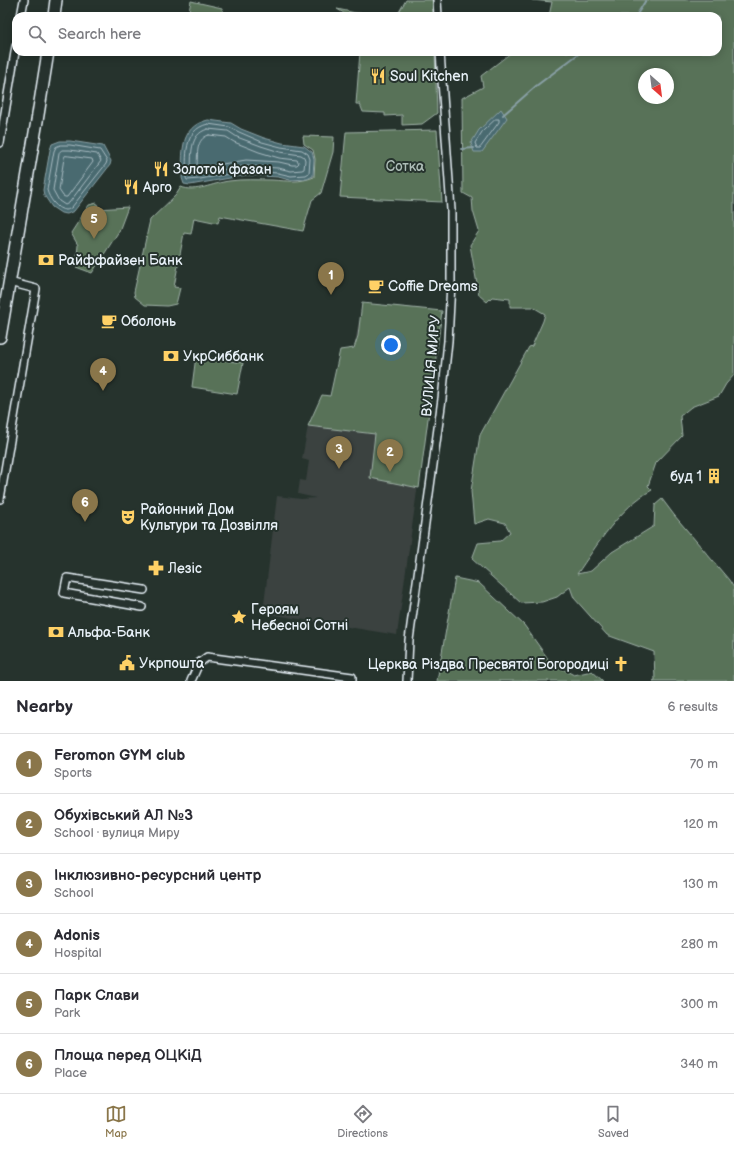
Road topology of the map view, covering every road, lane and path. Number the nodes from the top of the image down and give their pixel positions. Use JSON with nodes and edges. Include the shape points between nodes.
{"nodes":[{"id":1,"x":24,"y":0,"type":"edge"},
{"id":2,"x":56,"y":0,"type":"edge"},
{"id":3,"x":437,"y":0,"type":"edge"},
{"id":4,"x":22,"y":12,"type":"edge"},
{"id":5,"x":54,"y":12,"type":"edge"},
{"id":6,"x":438,"y":12,"type":"edge"},
{"id":7,"x":14,"y":56,"type":"edge"},
{"id":8,"x":47,"y":56,"type":"edge"},
{"id":9,"x":440,"y":56,"type":"edge"},
{"id":10,"x":0,"y":143,"type":"edge"},
{"id":11,"x":9,"y":282,"type":"junction"},
{"id":12,"x":0,"y":337,"type":"edge"},
{"id":13,"x":0,"y":499,"type":"edge"},
{"id":14,"x":144,"y":590,"type":"dead end"},
{"id":15,"x":142,"y":607,"type":"dead end"},
{"id":16,"x":191,"y":681,"type":"edge"},
{"id":17,"x":352,"y":681,"type":"edge"},
{"id":18,"x":407,"y":681,"type":"edge"}],
"edges":[{"from":1,"to":4,"type":"street"},
{"from":2,"to":5,"type":"main road"},
{"from":3,"to":6,"type":"street"},
{"from":7,"to":10,"type":"street"},
{"from":8,"to":11,"type":"main road"},
{"from":9,"to":18,"type":"street","name":"ВУЛИЦЯ МИРУ","via":[[451,210],[448,341],[409,640]]},
{"from":11,"to":12,"type":"main road"},
{"from":11,"to":13,"type":"street","via":[[36,289]]},
{"from":14,"to":15,"type":"street","via":[[67,578],[64,593]]},
{"from":16,"to":17,"type":"street","via":[[199,663],[207,657],[352,677]]}]}
